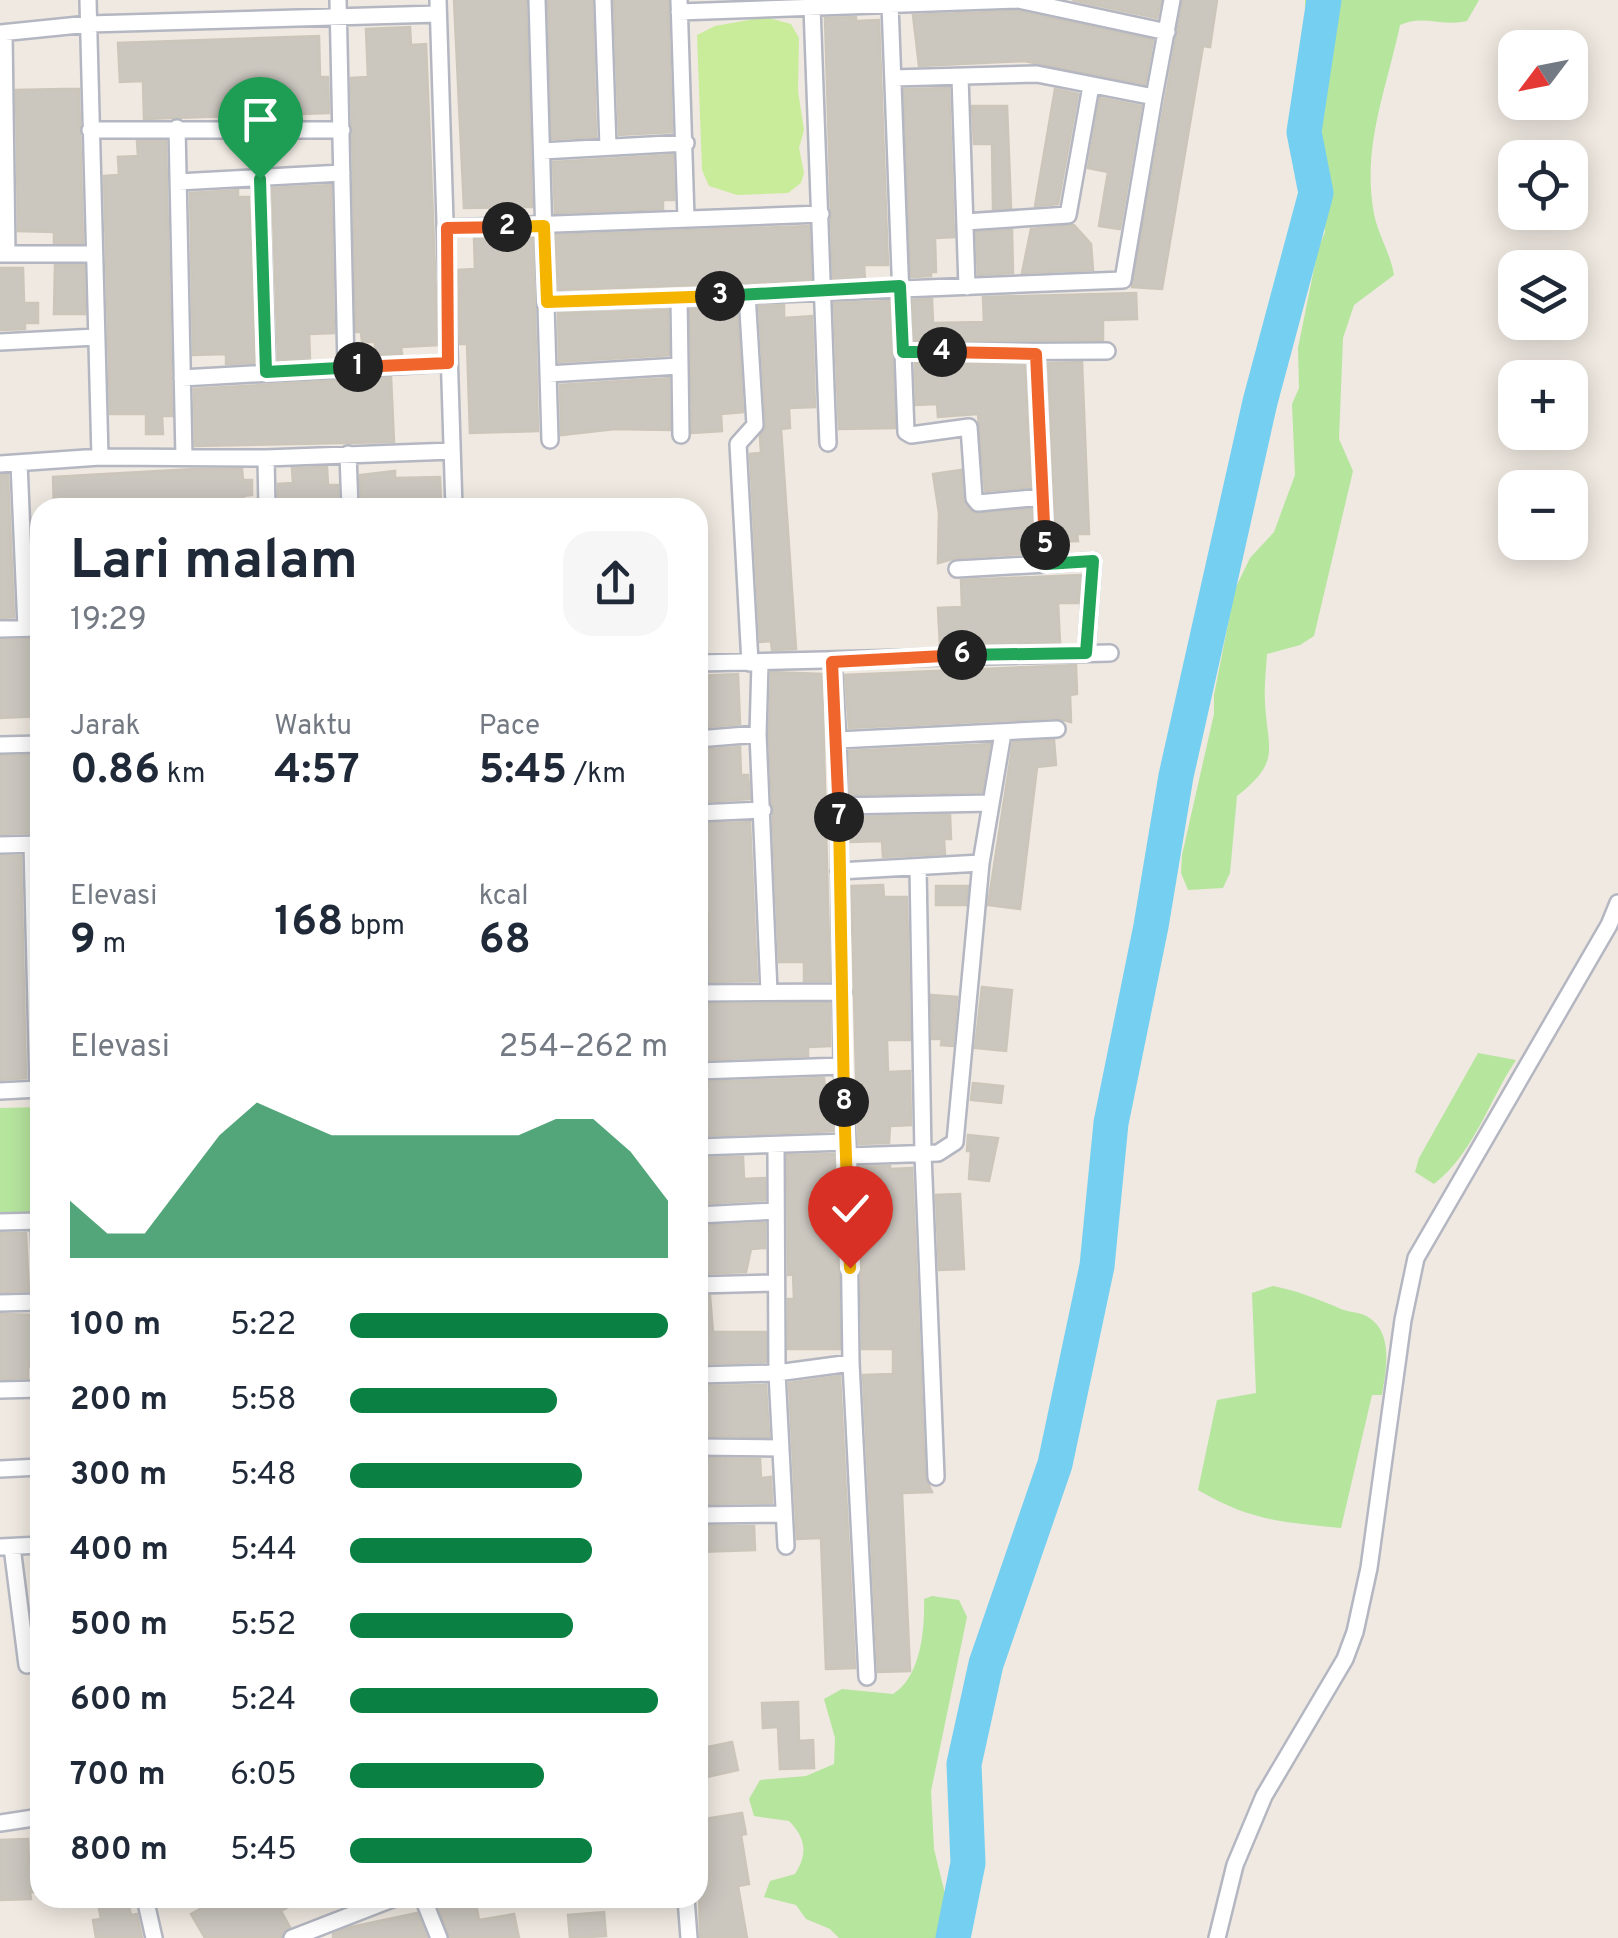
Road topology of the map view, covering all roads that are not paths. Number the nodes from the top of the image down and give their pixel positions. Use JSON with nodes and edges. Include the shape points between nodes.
{"nodes":[{"id":1,"x":88,"y":0,"type":"edge"},
{"id":2,"x":537,"y":0,"type":"edge"},
{"id":3,"x":603,"y":0,"type":"edge"},
{"id":4,"x":953,"y":0,"type":"edge"},
{"id":5,"x":1018,"y":0,"type":"edge"},
{"id":6,"x":1172,"y":0,"type":"edge"},
{"id":7,"x":890,"y":4,"type":"junction"},
{"id":8,"x":679,"y":6,"type":"edge"},
{"id":9,"x":438,"y":7,"type":"edge"},
{"id":10,"x":812,"y":7,"type":"junction"},
{"id":11,"x":338,"y":8,"type":"edge"},
{"id":12,"x":89,"y":24,"type":"junction"},
{"id":13,"x":1167,"y":32,"type":"junction"},
{"id":14,"x":2,"y":34,"type":"edge"},
{"id":15,"x":960,"y":77,"type":"junction"},
{"id":16,"x":892,"y":78,"type":"junction"},
{"id":17,"x":1091,"y":86,"type":"junction"},
{"id":18,"x":1154,"y":97,"type":"junction"},
{"id":19,"x":177,"y":128,"type":"junction"},
{"id":20,"x":90,"y":130,"type":"junction"},
{"id":21,"x":342,"y":130,"type":"junction"},
{"id":22,"x":3,"y":132,"type":"edge"},
{"id":23,"x":686,"y":144,"type":"junction"},
{"id":24,"x":608,"y":147,"type":"junction"},
{"id":25,"x":542,"y":151,"type":"junction"},
{"id":26,"x":342,"y":173,"type":"junction"},
{"id":27,"x":260,"y":179,"type":"junction"},
{"id":28,"x":178,"y":182,"type":"junction"},
{"id":29,"x":821,"y":214,"type":"junction"},
{"id":30,"x":686,"y":218,"type":"junction"},
{"id":31,"x":964,"y":222,"type":"junction"},
{"id":32,"x":544,"y":226,"type":"junction"},
{"id":33,"x":447,"y":228,"type":"junction"},
{"id":34,"x":3,"y":254,"type":"edge"},
{"id":35,"x":93,"y":254,"type":"junction"},
{"id":36,"x":900,"y":286,"type":"junction"},
{"id":37,"x":967,"y":287,"type":"junction"},
{"id":38,"x":825,"y":292,"type":"junction"},
{"id":39,"x":748,"y":294,"type":"junction"},
{"id":40,"x":679,"y":298,"type":"junction"},
{"id":41,"x":547,"y":302,"type":"junction"},
{"id":42,"x":96,"y":337,"type":"junction"},
{"id":43,"x":0,"y":342,"type":"edge"},
{"id":44,"x":1106,"y":351,"type":"dead end"},
{"id":45,"x":903,"y":352,"type":"junction"},
{"id":46,"x":1036,"y":354,"type":"junction"},
{"id":47,"x":448,"y":363,"type":"junction"},
{"id":48,"x":679,"y":366,"type":"junction"},
{"id":49,"x":346,"y":368,"type":"junction"},
{"id":50,"x":266,"y":372,"type":"junction"},
{"id":51,"x":548,"y":374,"type":"junction"},
{"id":52,"x":182,"y":378,"type":"junction"},
{"id":53,"x":681,"y":435,"type":"dead end"},
{"id":54,"x":550,"y":440,"type":"dead end"},
{"id":55,"x":828,"y":443,"type":"dead end"},
{"id":56,"x":452,"y":451,"type":"junction"},
{"id":57,"x":348,"y":454,"type":"junction"},
{"id":58,"x":100,"y":457,"type":"junction"},
{"id":59,"x":184,"y":457,"type":"junction"},
{"id":60,"x":266,"y":458,"type":"junction"},
{"id":61,"x":19,"y":463,"type":"junction"},
{"id":62,"x":0,"y":464,"type":"edge"},
{"id":63,"x":1043,"y":497,"type":"junction"},
{"id":64,"x":267,"y":498,"type":"edge"},
{"id":65,"x":350,"y":498,"type":"edge"},
{"id":66,"x":454,"y":498,"type":"edge"},
{"id":67,"x":22,"y":546,"type":"junction"},
{"id":68,"x":30,"y":546,"type":"edge"},
{"id":69,"x":1046,"y":564,"type":"junction"},
{"id":70,"x":957,"y":569,"type":"dead end"},
{"id":71,"x":30,"y":606,"type":"edge"},
{"id":72,"x":30,"y":628,"type":"edge"},
{"id":73,"x":0,"y":630,"type":"edge"},
{"id":74,"x":1086,"y":653,"type":"junction"},
{"id":75,"x":1110,"y":653,"type":"dead end"},
{"id":76,"x":832,"y":662,"type":"junction"},
{"id":77,"x":708,"y":663,"type":"edge"},
{"id":78,"x":755,"y":663,"type":"junction"},
{"id":79,"x":1057,"y":729,"type":"dead end"},
{"id":80,"x":1003,"y":733,"type":"junction"},
{"id":81,"x":758,"y":734,"type":"junction"},
{"id":82,"x":708,"y":738,"type":"edge"},
{"id":83,"x":838,"y":740,"type":"junction"},
{"id":84,"x":30,"y":744,"type":"edge"},
{"id":85,"x":0,"y":745,"type":"edge"},
{"id":86,"x":990,"y":803,"type":"junction"},
{"id":87,"x":839,"y":806,"type":"junction"},
{"id":88,"x":763,"y":810,"type":"junction"},
{"id":89,"x":708,"y":813,"type":"edge"},
{"id":90,"x":30,"y":844,"type":"edge"},
{"id":91,"x":0,"y":845,"type":"edge"},
{"id":92,"x":981,"y":864,"type":"junction"},
{"id":93,"x":918,"y":867,"type":"junction"},
{"id":94,"x":838,"y":872,"type":"junction"},
{"id":95,"x":1618,"y":903,"type":"edge"},
{"id":96,"x":770,"y":992,"type":"junction"},
{"id":97,"x":842,"y":992,"type":"junction"},
{"id":98,"x":708,"y":994,"type":"edge"},
{"id":99,"x":842,"y":1066,"type":"junction"},
{"id":100,"x":708,"y":1071,"type":"edge"},
{"id":101,"x":30,"y":1089,"type":"edge"},
{"id":102,"x":0,"y":1091,"type":"edge"},
{"id":103,"x":776,"y":1146,"type":"junction"},
{"id":104,"x":708,"y":1147,"type":"edge"},
{"id":105,"x":848,"y":1149,"type":"junction"},
{"id":106,"x":923,"y":1154,"type":"junction"},
{"id":107,"x":776,"y":1212,"type":"junction"},
{"id":108,"x":708,"y":1215,"type":"edge"},
{"id":109,"x":30,"y":1221,"type":"edge"},
{"id":110,"x":0,"y":1222,"type":"edge"},
{"id":111,"x":776,"y":1283,"type":"junction"},
{"id":112,"x":708,"y":1285,"type":"edge"},
{"id":113,"x":30,"y":1302,"type":"edge"},
{"id":114,"x":0,"y":1303,"type":"edge"},
{"id":115,"x":851,"y":1363,"type":"junction"},
{"id":116,"x":777,"y":1372,"type":"junction"},
{"id":117,"x":708,"y":1375,"type":"edge"},
{"id":118,"x":30,"y":1389,"type":"edge"},
{"id":119,"x":0,"y":1390,"type":"edge"},
{"id":120,"x":708,"y":1447,"type":"edge"},
{"id":121,"x":782,"y":1448,"type":"junction"},
{"id":122,"x":30,"y":1467,"type":"edge"},
{"id":123,"x":0,"y":1469,"type":"edge"},
{"id":124,"x":936,"y":1477,"type":"dead end"},
{"id":125,"x":784,"y":1514,"type":"junction"},
{"id":126,"x":708,"y":1515,"type":"edge"},
{"id":127,"x":786,"y":1546,"type":"dead end"},
{"id":128,"x":6,"y":1547,"type":"edge"},
{"id":129,"x":27,"y":1665,"type":"dead end"},
{"id":130,"x":867,"y":1678,"type":"dead end"},
{"id":131,"x":30,"y":1819,"type":"edge"},
{"id":132,"x":0,"y":1823,"type":"edge"},
{"id":133,"x":148,"y":1908,"type":"edge"},
{"id":134,"x":369,"y":1908,"type":"edge"},
{"id":135,"x":426,"y":1908,"type":"edge"},
{"id":136,"x":687,"y":1908,"type":"edge"},
{"id":137,"x":154,"y":1938,"type":"edge"},
{"id":138,"x":292,"y":1938,"type":"edge"},
{"id":139,"x":439,"y":1938,"type":"edge"},
{"id":140,"x":689,"y":1938,"type":"edge"},
{"id":141,"x":1217,"y":1938,"type":"edge"}],
"edges":[{"from":1,"to":12,"type":"street"},
{"from":2,"to":25,"type":"street"},
{"from":3,"to":24,"type":"street"},
{"from":4,"to":5,"type":"street"},
{"from":4,"to":7,"type":"street"},
{"from":5,"to":13,"type":"street"},
{"from":6,"to":13,"type":"street"},
{"from":7,"to":10,"type":"street"},
{"from":7,"to":16,"type":"street"},
{"from":8,"to":10,"type":"street"},
{"from":8,"to":23,"type":"street"},
{"from":9,"to":11,"type":"street"},
{"from":9,"to":33,"type":"street"},
{"from":10,"to":29,"type":"street"},
{"from":11,"to":12,"type":"street"},
{"from":11,"to":21,"type":"street"},
{"from":12,"to":14,"type":"street"},
{"from":12,"to":20,"type":"street"},
{"from":13,"to":18,"type":"street"},
{"from":14,"to":22,"type":"street"},
{"from":15,"to":16,"type":"street"},
{"from":15,"to":17,"type":"street","via":[[1037,74]]},
{"from":15,"to":31,"type":"street"},
{"from":16,"to":36,"type":"street"},
{"from":17,"to":18,"type":"street"},
{"from":17,"to":31,"type":"street","via":[[1068,215]]},
{"from":18,"to":37,"type":"street","via":[[1123,280]]},
{"from":19,"to":20,"type":"street"},
{"from":19,"to":21,"type":"street"},
{"from":19,"to":28,"type":"street"},
{"from":20,"to":35,"type":"street"},
{"from":21,"to":26,"type":"street"},
{"from":22,"to":34,"type":"street"},
{"from":23,"to":24,"type":"street"},
{"from":23,"to":30,"type":"street"},
{"from":24,"to":25,"type":"street"},
{"from":25,"to":32,"type":"street"},
{"from":26,"to":27,"type":"street"},
{"from":26,"to":49,"type":"street"},
{"from":27,"to":28,"type":"street"},
{"from":27,"to":50,"type":"street"},
{"from":28,"to":52,"type":"street"},
{"from":29,"to":30,"type":"street"},
{"from":29,"to":38,"type":"street"},
{"from":30,"to":32,"type":"street"},
{"from":31,"to":37,"type":"street"},
{"from":32,"to":33,"type":"street"},
{"from":32,"to":41,"type":"street"},
{"from":33,"to":47,"type":"street"},
{"from":34,"to":35,"type":"street"},
{"from":35,"to":42,"type":"street"},
{"from":36,"to":37,"type":"street"},
{"from":36,"to":38,"type":"street"},
{"from":36,"to":45,"type":"street"},
{"from":38,"to":39,"type":"street"},
{"from":38,"to":55,"type":"street"},
{"from":39,"to":40,"type":"street"},
{"from":39,"to":78,"type":"street","via":[[755,426],[738,444]]},
{"from":40,"to":41,"type":"street"},
{"from":40,"to":48,"type":"street"},
{"from":41,"to":51,"type":"street"},
{"from":42,"to":43,"type":"street"},
{"from":42,"to":58,"type":"street"},
{"from":44,"to":46,"type":"street"},
{"from":45,"to":46,"type":"street"},
{"from":45,"to":63,"type":"street","via":[[906,432],[970,427],[978,504]]},
{"from":46,"to":63,"type":"street"},
{"from":47,"to":49,"type":"street"},
{"from":47,"to":56,"type":"street"},
{"from":48,"to":51,"type":"street"},
{"from":48,"to":53,"type":"street"},
{"from":49,"to":50,"type":"street"},
{"from":50,"to":52,"type":"street"},
{"from":51,"to":54,"type":"street"},
{"from":52,"to":59,"type":"street"},
{"from":56,"to":57,"type":"street"},
{"from":56,"to":66,"type":"street"},
{"from":57,"to":60,"type":"street"},
{"from":57,"to":65,"type":"street"},
{"from":58,"to":59,"type":"street"},
{"from":58,"to":61,"type":"street"},
{"from":59,"to":60,"type":"street"},
{"from":60,"to":64,"type":"street"},
{"from":61,"to":62,"type":"street"},
{"from":61,"to":67,"type":"street"},
{"from":63,"to":69,"type":"street"},
{"from":67,"to":68,"type":"street"},
{"from":67,"to":71,"type":"street"},
{"from":69,"to":70,"type":"street"},
{"from":69,"to":74,"type":"street","via":[[1093,561]]},
{"from":72,"to":73,"type":"street"},
{"from":74,"to":75,"type":"street"},
{"from":74,"to":76,"type":"street"},
{"from":76,"to":78,"type":"street"},
{"from":76,"to":83,"type":"street"},
{"from":77,"to":78,"type":"street"},
{"from":78,"to":81,"type":"street"},
{"from":79,"to":80,"type":"street"},
{"from":80,"to":83,"type":"street"},
{"from":80,"to":86,"type":"street"},
{"from":81,"to":82,"type":"street"},
{"from":81,"to":88,"type":"street"},
{"from":83,"to":87,"type":"street"},
{"from":84,"to":85,"type":"street"},
{"from":86,"to":87,"type":"street"},
{"from":86,"to":92,"type":"street"},
{"from":87,"to":94,"type":"street"},
{"from":88,"to":89,"type":"street"},
{"from":88,"to":96,"type":"street"},
{"from":90,"to":91,"type":"street"},
{"from":92,"to":93,"type":"street"},
{"from":92,"to":106,"type":"street","via":[[959,1134],[948,1150]]},
{"from":93,"to":94,"type":"street"},
{"from":93,"to":106,"type":"street"},
{"from":94,"to":97,"type":"street"},
{"from":95,"to":141,"type":"street","via":[[1416,1258],[1355,1632],[1264,1796],[1235,1865]]},
{"from":96,"to":97,"type":"street"},
{"from":96,"to":98,"type":"street"},
{"from":97,"to":99,"type":"street"},
{"from":99,"to":100,"type":"street"},
{"from":99,"to":105,"type":"street"},
{"from":101,"to":102,"type":"street"},
{"from":103,"to":104,"type":"street"},
{"from":103,"to":105,"type":"street"},
{"from":103,"to":107,"type":"street"},
{"from":105,"to":106,"type":"street"},
{"from":105,"to":115,"type":"street"},
{"from":106,"to":124,"type":"street"},
{"from":107,"to":108,"type":"street"},
{"from":107,"to":111,"type":"street"},
{"from":109,"to":110,"type":"street"},
{"from":111,"to":112,"type":"street"},
{"from":111,"to":116,"type":"street"},
{"from":113,"to":114,"type":"street"},
{"from":115,"to":116,"type":"street"},
{"from":115,"to":130,"type":"street"},
{"from":116,"to":117,"type":"street"},
{"from":116,"to":121,"type":"street"},
{"from":118,"to":119,"type":"street"},
{"from":120,"to":121,"type":"street"},
{"from":121,"to":125,"type":"street"},
{"from":122,"to":123,"type":"street"},
{"from":125,"to":126,"type":"street"},
{"from":125,"to":127,"type":"street"},
{"from":128,"to":129,"type":"street"},
{"from":131,"to":132,"type":"street"},
{"from":133,"to":137,"type":"street"},
{"from":134,"to":138,"type":"street"},
{"from":135,"to":139,"type":"street"},
{"from":136,"to":140,"type":"street"}]}
